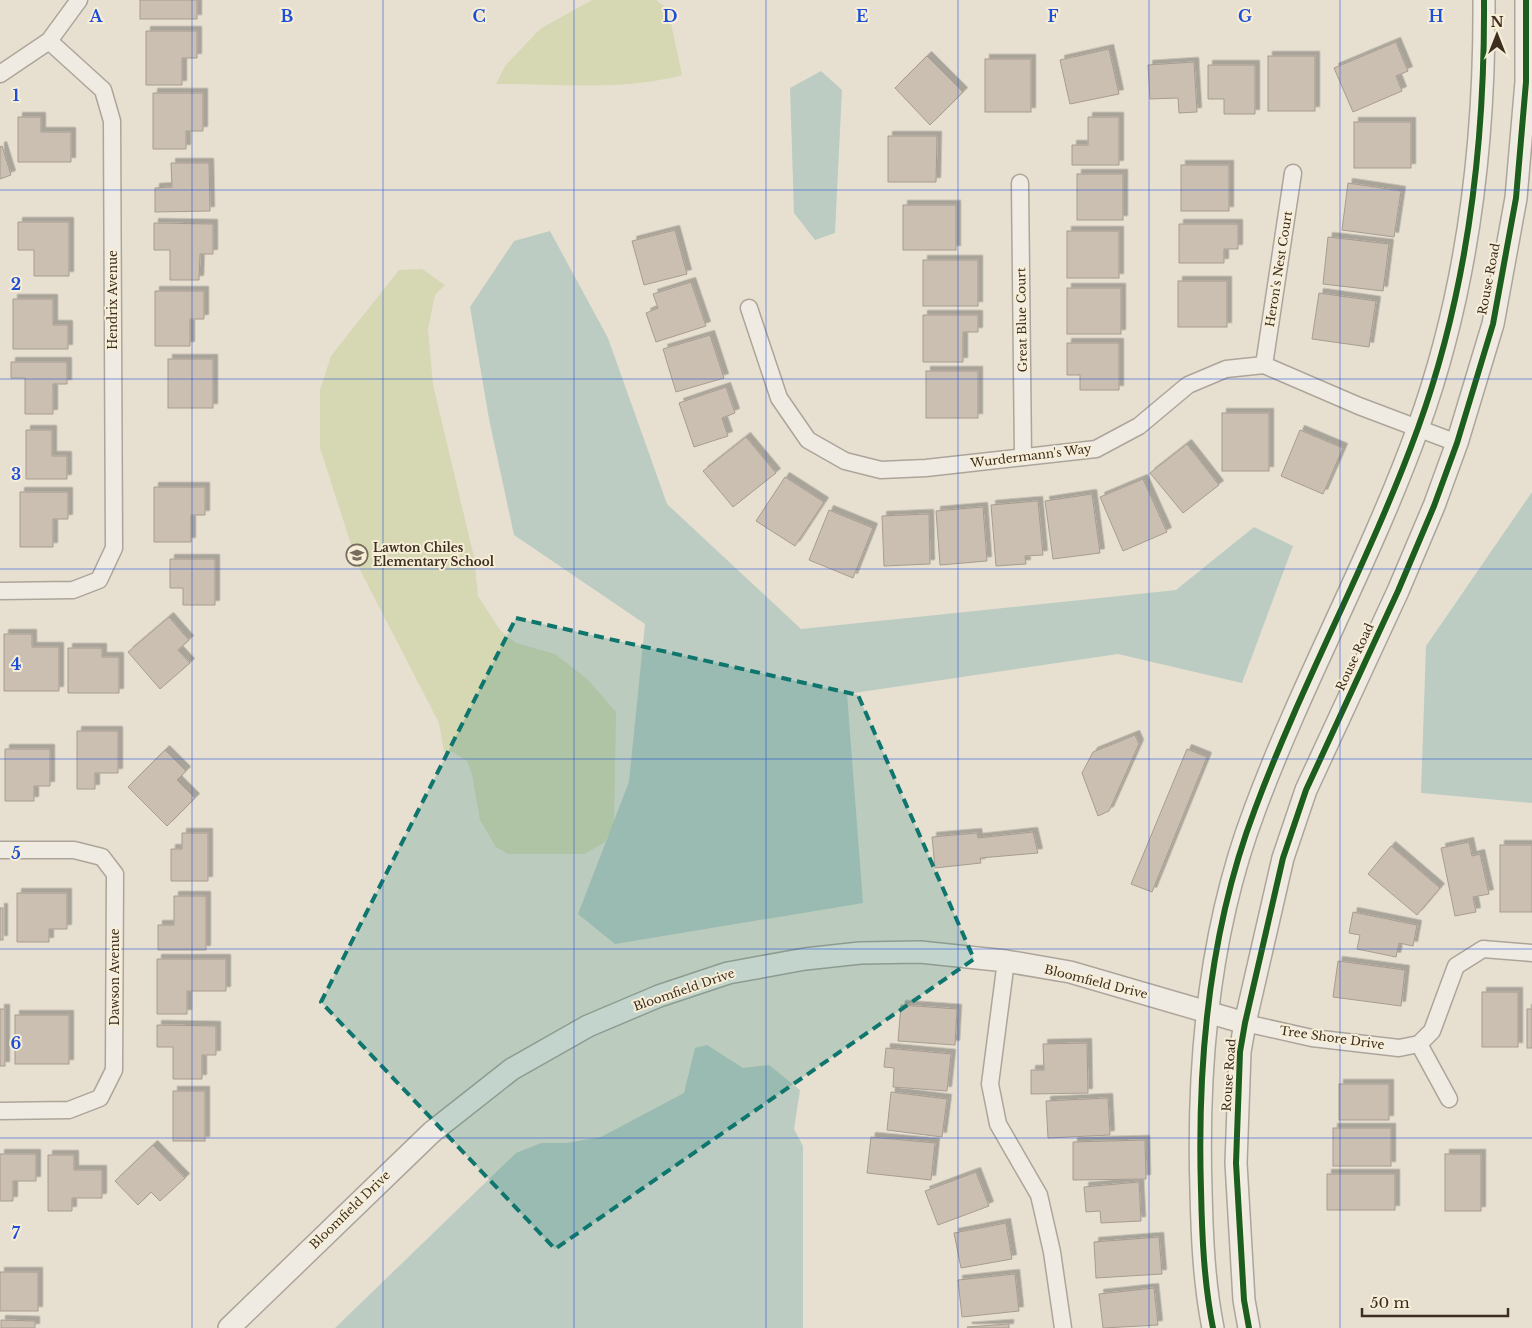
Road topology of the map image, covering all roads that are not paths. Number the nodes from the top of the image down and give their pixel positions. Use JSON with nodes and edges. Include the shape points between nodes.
{"nodes":[{"id":1,"x":79,"y":0,"type":"edge"},
{"id":2,"x":1484,"y":0,"type":"edge"},
{"id":3,"x":1528,"y":6,"type":"edge"},
{"id":4,"x":49,"y":41,"type":"junction"},
{"id":5,"x":0,"y":74,"type":"edge"},
{"id":6,"x":1294,"y":173,"type":"dead end"},
{"id":7,"x":1020,"y":183,"type":"dead end"},
{"id":8,"x":749,"y":308,"type":"dead end"},
{"id":9,"x":1264,"y":365,"type":"junction"},
{"id":10,"x":1418,"y":428,"type":"junction"},
{"id":11,"x":1458,"y":443,"type":"junction"},
{"id":12,"x":1023,"y":457,"type":"junction"},
{"id":13,"x":0,"y":591,"type":"edge"},
{"id":14,"x":0,"y":850,"type":"edge"},
{"id":15,"x":1532,"y":952,"type":"edge"},
{"id":16,"x":1006,"y":961,"type":"junction"},
{"id":17,"x":1206,"y":1012,"type":"junction"},
{"id":18,"x":1245,"y":1023,"type":"junction"},
{"id":19,"x":1419,"y":1044,"type":"junction"},
{"id":20,"x":1448,"y":1099,"type":"dead end"},
{"id":21,"x":0,"y":1111,"type":"edge"},
{"id":22,"x":229,"y":1328,"type":"edge"},
{"id":23,"x":1063,"y":1328,"type":"edge"},
{"id":24,"x":1213,"y":1328,"type":"edge"},
{"id":25,"x":1249,"y":1328,"type":"edge"}],
"edges":[{"from":1,"to":4,"type":"street"},
{"from":2,"to":10,"type":"street","name":"Rouse Road","via":[[1483,98],[1462,270],[1447,335]]},
{"from":3,"to":11,"type":"street","name":"Rouse Road","via":[[1526,82],[1516,198],[1492,324]]},
{"from":4,"to":5,"type":"street"},
{"from":4,"to":13,"type":"street","name":"Hendrix Avenue","via":[[103,90],[112,121],[114,548],[99,580],[73,590]]},
{"from":6,"to":9,"type":"street","name":"Heron's Nest Court"},
{"from":7,"to":12,"type":"street","name":"Great Blue Court"},
{"from":8,"to":12,"type":"street","name":"Wurdermann's Way","via":[[779,398],[808,440],[845,461],[881,470]]},
{"from":9,"to":10,"type":"street","name":"Wurdermann's Way"},
{"from":9,"to":12,"type":"street","name":"Wurdermann's Way","via":[[1226,369],[1188,385],[1139,426],[1096,448]]},
{"from":10,"to":11,"type":"street","name":"Wurdermann's Way"},
{"from":10,"to":17,"type":"street","name":"Rouse Road","via":[[1254,811],[1230,889]]},
{"from":11,"to":18,"type":"street","name":"Rouse Road","via":[[1398,591],[1306,790],[1283,858]]},
{"from":14,"to":21,"type":"street","name":"Dawson Avenue","via":[[74,850],[102,856],[115,874],[114,1070],[100,1098],[69,1110]]},
{"from":15,"to":19,"type":"street","via":[[1483,949],[1456,966],[1432,1031]]},
{"from":16,"to":17,"type":"street","name":"Bloomfield Drive","via":[[1070,972]]},
{"from":16,"to":22,"type":"street","name":"Bloomfield Drive","via":[[920,952],[860,953],[805,959],[728,973],[659,996],[588,1026],[512,1069],[432,1132]]},
{"from":16,"to":23,"type":"street","via":[[990,1084],[998,1124],[1039,1195],[1052,1252]]},
{"from":17,"to":18,"type":"street","name":"Bloomfield Drive"},
{"from":17,"to":24,"type":"street","name":"Rouse Road","via":[[1200,1144],[1202,1245]]},
{"from":18,"to":19,"type":"street","name":"Tree Shore Drive","via":[[1312,1038],[1399,1048]]},
{"from":18,"to":25,"type":"street","name":"Rouse Road","via":[[1240,1052],[1236,1163],[1244,1300]]},
{"from":19,"to":20,"type":"street"}]}
